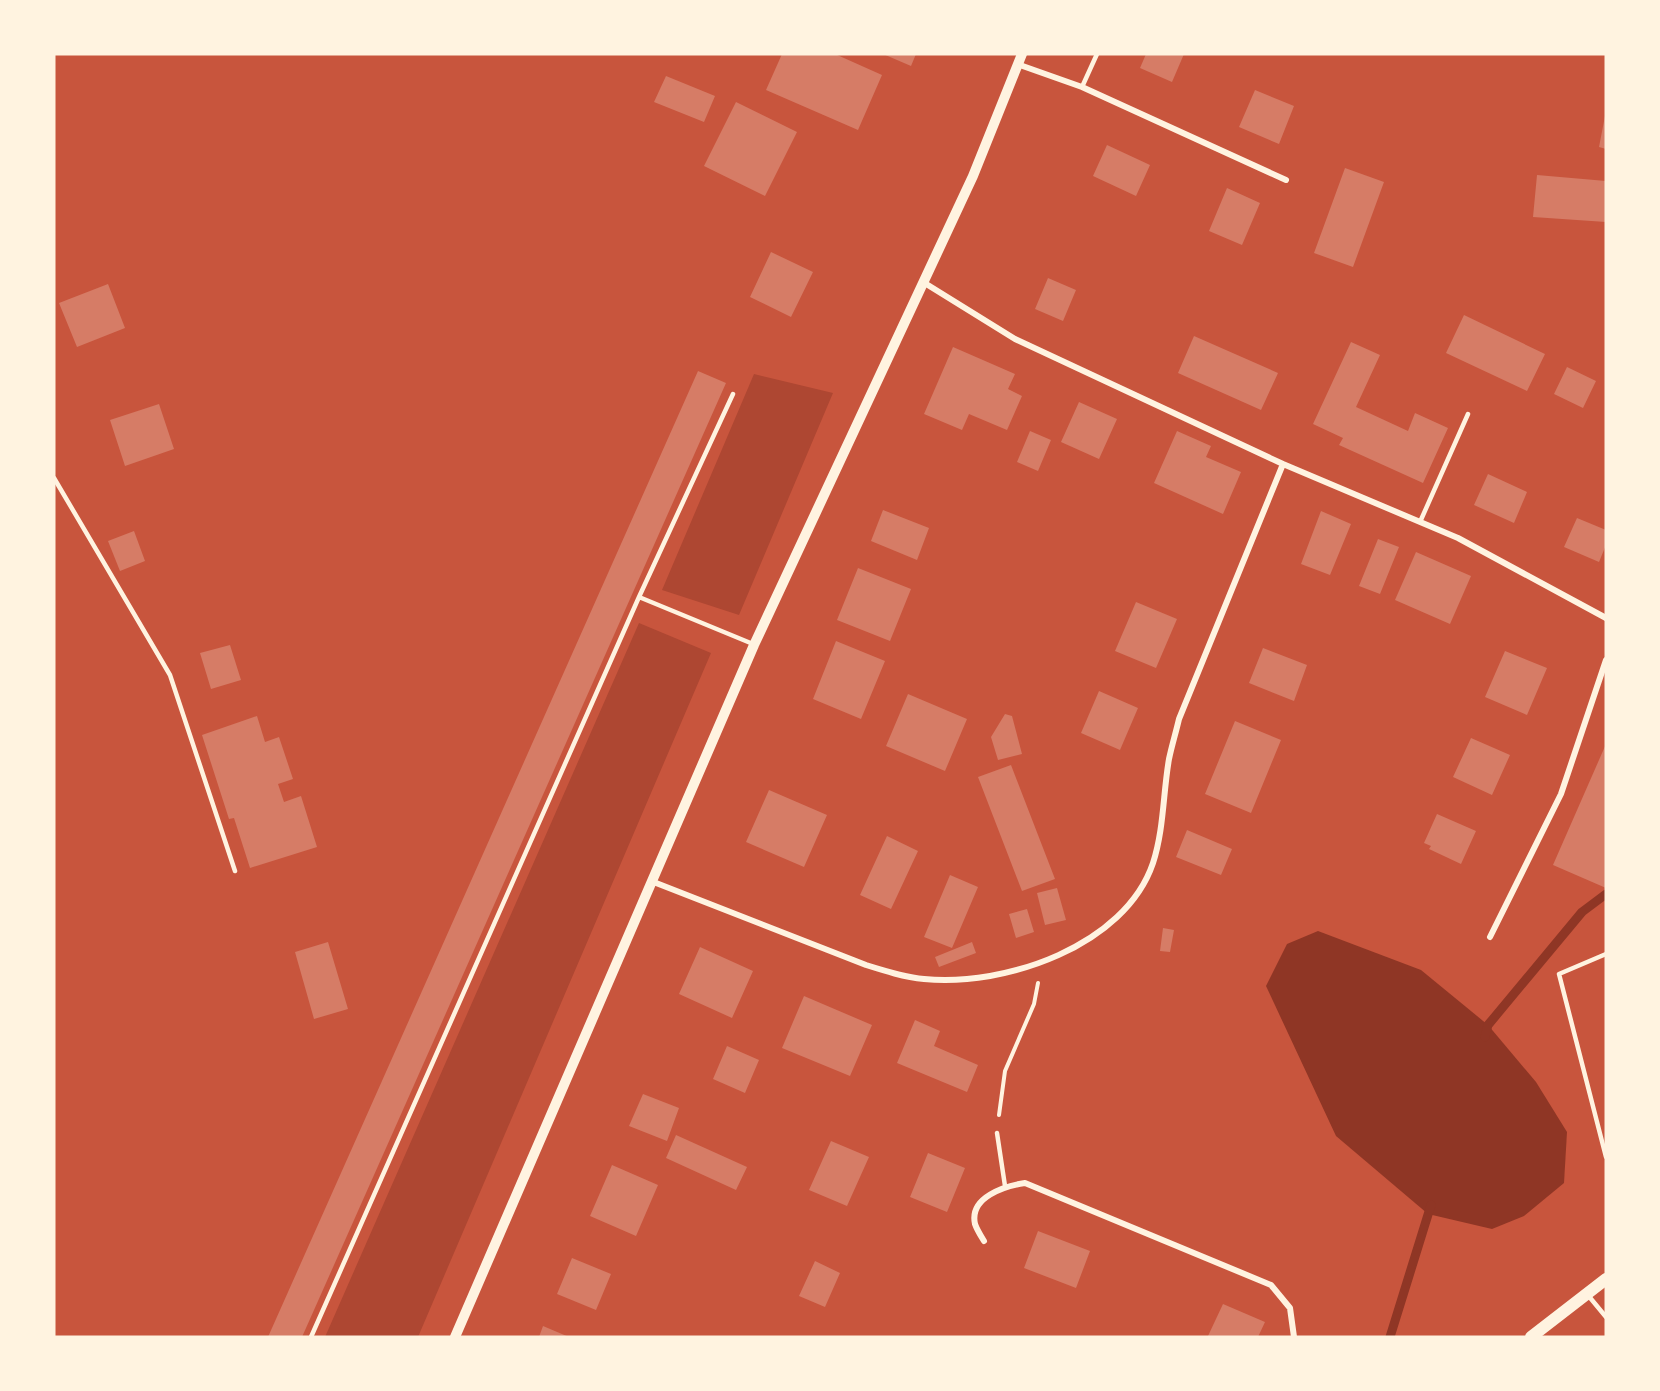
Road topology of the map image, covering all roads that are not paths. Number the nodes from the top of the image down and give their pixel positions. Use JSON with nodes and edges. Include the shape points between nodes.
{"nodes":[{"id":1,"x":1096,"y":54,"type":"edge"},
{"id":2,"x":1019,"y":59,"type":"edge"},
{"id":3,"x":1082,"y":87,"type":"junction"},
{"id":4,"x":1286,"y":180,"type":"dead end"},
{"id":5,"x":923,"y":282,"type":"junction"},
{"id":6,"x":733,"y":394,"type":"dead end"},
{"id":7,"x":1468,"y":414,"type":"dead end"},
{"id":8,"x":1283,"y":464,"type":"junction"},
{"id":9,"x":54,"y":478,"type":"edge"},
{"id":10,"x":1420,"y":522,"type":"junction"},
{"id":11,"x":639,"y":597,"type":"junction"},
{"id":12,"x":1606,"y":618,"type":"edge"},
{"id":13,"x":754,"y":645,"type":"junction"},
{"id":14,"x":1606,"y":660,"type":"edge"},
{"id":15,"x":235,"y":870,"type":"dead end"},
{"id":16,"x":651,"y":881,"type":"junction"},
{"id":17,"x":1490,"y":937,"type":"dead end"},
{"id":18,"x":1606,"y":954,"type":"edge"},
{"id":19,"x":997,"y":1133,"type":"road end"},
{"id":20,"x":1606,"y":1157,"type":"edge"},
{"id":21,"x":1005,"y":1186,"type":"junction"},
{"id":22,"x":984,"y":1241,"type":"dead end"},
{"id":23,"x":1606,"y":1279,"type":"edge"},
{"id":24,"x":1587,"y":1294,"type":"junction"},
{"id":25,"x":1606,"y":1317,"type":"edge"},
{"id":26,"x":311,"y":1337,"type":"edge"},
{"id":27,"x":455,"y":1337,"type":"edge"},
{"id":28,"x":1294,"y":1337,"type":"edge"},
{"id":29,"x":1531,"y":1337,"type":"edge"}],
"edges":[{"from":1,"to":3,"type":"lane"},
{"from":2,"to":3,"type":"street"},
{"from":2,"to":5,"type":"street","via":[[974,176]]},
{"from":3,"to":4,"type":"street"},
{"from":5,"to":8,"type":"street","via":[[1015,339]]},
{"from":5,"to":13,"type":"street"},
{"from":6,"to":11,"type":"lane"},
{"from":7,"to":10,"type":"lane"},
{"from":8,"to":10,"type":"street"},
{"from":8,"to":16,"type":"street","via":[[1179,719],[1153,864],[1138,894],[1118,919],[1042,964],[974,978],[926,979],[897,975]]},
{"from":9,"to":15,"type":"lane","via":[[170,675]]},
{"from":10,"to":12,"type":"street","via":[[1458,538]]},
{"from":11,"to":13,"type":"lane"},
{"from":11,"to":26,"type":"lane"},
{"from":13,"to":16,"type":"street"},
{"from":14,"to":17,"type":"street","via":[[1561,794]]},
{"from":16,"to":27,"type":"street"},
{"from":18,"to":20,"type":"lane","via":[[1559,975]]},
{"from":19,"to":21,"type":"lane"},
{"from":21,"to":22,"type":"street","via":[[987,1196],[975,1212],[975,1225]]},
{"from":21,"to":28,"type":"street","via":[[1025,1183],[1271,1286],[1290,1308]]},
{"from":23,"to":24,"type":"main road"},
{"from":24,"to":25,"type":"lane"},
{"from":24,"to":29,"type":"main road"}]}
